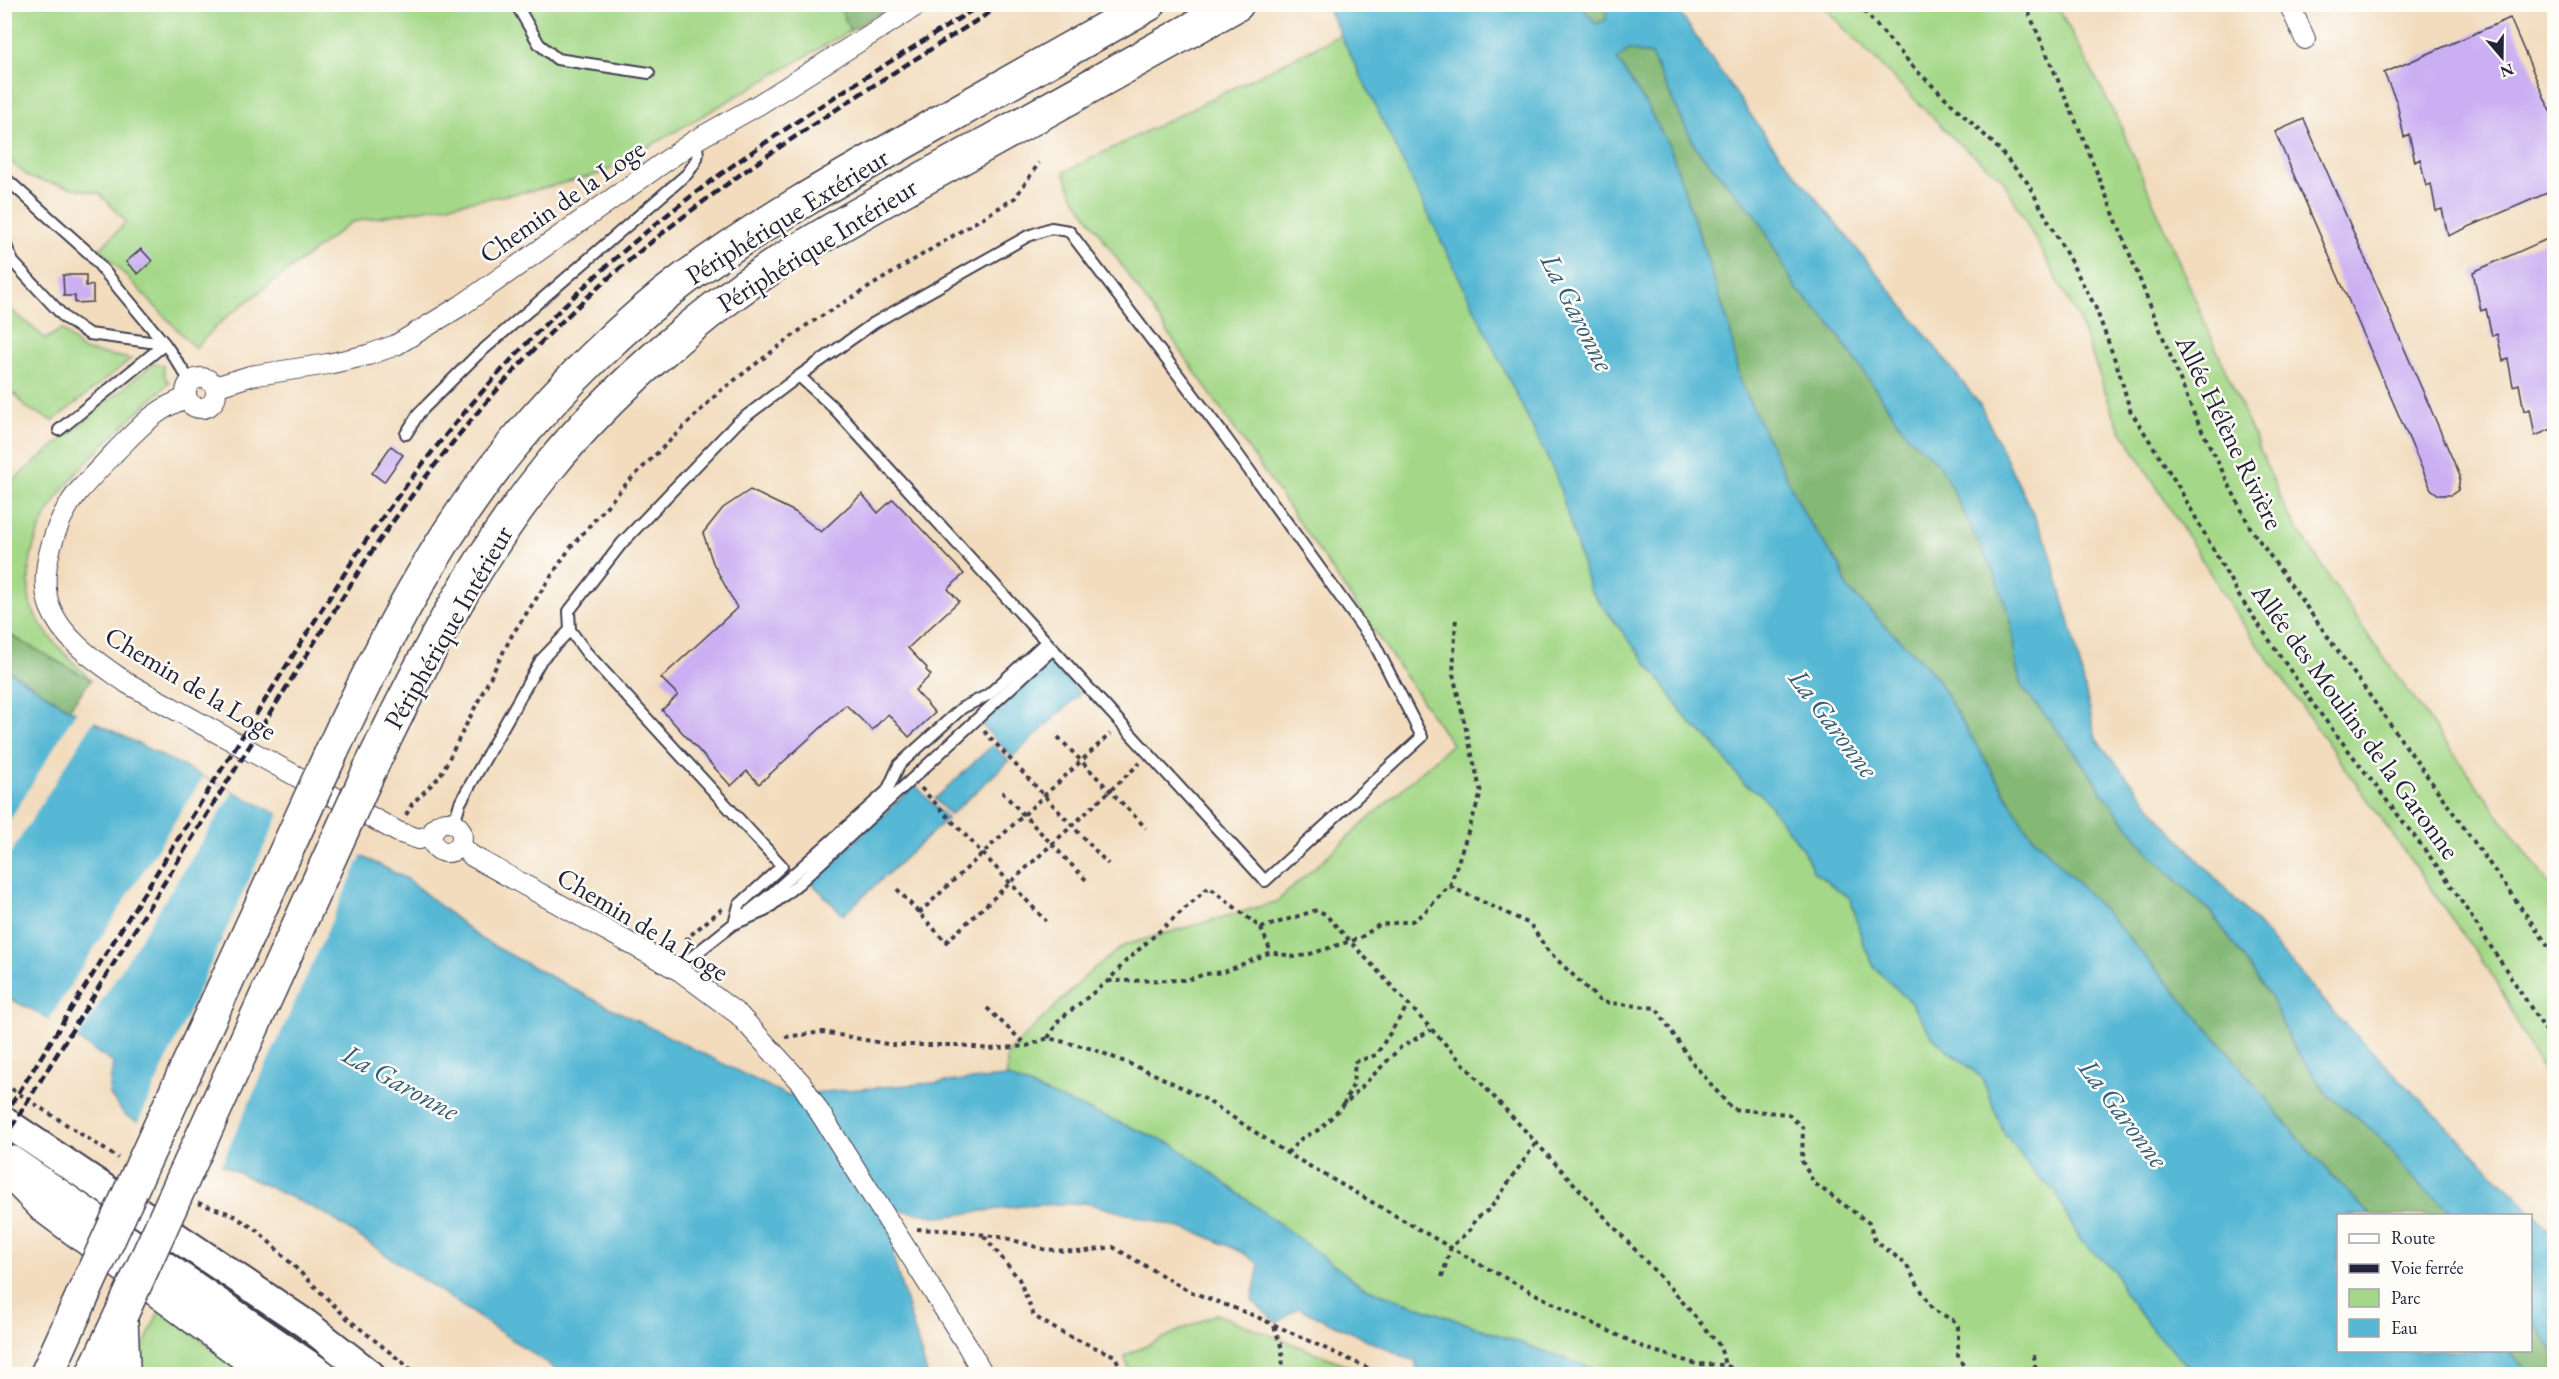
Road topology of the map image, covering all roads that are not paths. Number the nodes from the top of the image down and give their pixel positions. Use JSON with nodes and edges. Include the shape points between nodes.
{"nodes":[{"id":1,"x":516,"y":4,"type":"edge"},
{"id":2,"x":919,"y":4,"type":"edge"},
{"id":3,"x":1149,"y":4,"type":"edge"},
{"id":4,"x":1237,"y":4,"type":"edge"},
{"id":5,"x":2289,"y":4,"type":"edge"},
{"id":6,"x":2305,"y":39,"type":"dead end"},
{"id":7,"x":649,"y":73,"type":"dead end"},
{"id":8,"x":694,"y":141,"type":"junction"},
{"id":9,"x":4,"y":177,"type":"edge"},
{"id":10,"x":4,"y":241,"type":"edge"},
{"id":11,"x":165,"y":344,"type":"junction"},
{"id":12,"x":799,"y":376,"type":"junction"},
{"id":13,"x":189,"y":390,"type":"junction"},
{"id":14,"x":59,"y":430,"type":"dead end"},
{"id":15,"x":406,"y":434,"type":"dead end"},
{"id":16,"x":570,"y":630,"type":"junction"},
{"id":17,"x":1049,"y":646,"type":"junction"},
{"id":18,"x":454,"y":823,"type":"junction"},
{"id":19,"x":431,"y":835,"type":"junction"},
{"id":20,"x":460,"y":845,"type":"junction"},
{"id":21,"x":782,"y":866,"type":"junction"},
{"id":22,"x":794,"y":880,"type":"junction"},
{"id":23,"x":734,"y":924,"type":"junction"},
{"id":24,"x":680,"y":971,"type":"junction"},
{"id":25,"x":4,"y":1121,"type":"edge"},
{"id":26,"x":4,"y":1155,"type":"edge"},
{"id":27,"x":4,"y":1165,"type":"edge"},
{"id":28,"x":941,"y":1307,"type":"junction"},
{"id":29,"x":121,"y":1315,"type":"junction"},
{"id":30,"x":47,"y":1374,"type":"edge"},
{"id":31,"x":93,"y":1374,"type":"edge"},
{"id":32,"x":120,"y":1374,"type":"edge"},
{"id":33,"x":271,"y":1374,"type":"edge"},
{"id":34,"x":322,"y":1374,"type":"edge"},
{"id":35,"x":370,"y":1374,"type":"edge"},
{"id":36,"x":972,"y":1374,"type":"edge"},
{"id":37,"x":983,"y":1374,"type":"edge"}],
"edges":[{"from":1,"to":7,"type":"lane","via":[[538,44],[557,59]]},
{"from":2,"to":8,"type":"street","name":"Chemin de la Loge"},
{"from":3,"to":30,"type":"highway","name":"Périphérique Extérieur","bridge":true,"via":[[751,232],[694,272],[622,332],[511,447],[441,544],[362,686]]},
{"from":4,"to":29,"type":"highway","name":"Périphérique Intérieur","bridge":true,"via":[[840,224],[773,267],[658,356],[550,465],[487,552],[433,643],[370,769]]},
{"from":5,"to":6,"type":"street"},
{"from":8,"to":13,"type":"street","name":"Chemin de la Loge","via":[[462,305],[396,345],[348,360],[250,376],[215,387],[216,398],[207,407],[195,406]]},
{"from":8,"to":15,"type":"lane","via":[[699,159],[687,174],[476,356],[419,413]]},
{"from":9,"to":11,"type":"lane","via":[[90,254]]},
{"from":10,"to":11,"type":"lane","via":[[13,262],[65,318],[89,334]]},
{"from":11,"to":13,"type":"lane"},
{"from":11,"to":14,"type":"lane"},
{"from":12,"to":16,"type":"lane","via":[[737,423],[622,543],[569,610]]},
{"from":12,"to":17,"type":"lane","via":[[832,406]]},
{"from":12,"to":17,"type":"lane","via":[[874,323],[1028,236],[1051,228],[1069,231],[1226,438],[1375,645],[1422,737],[1265,880]]},
{"from":13,"to":19,"type":"street","name":"Chemin de la Loge","via":[[143,423],[76,494],[48,554],[46,591],[57,622],[93,659],[127,683],[398,832],[419,839]]},
{"from":16,"to":18,"type":"lane","via":[[541,660],[460,803]]},
{"from":16,"to":21,"type":"lane"},
{"from":17,"to":22,"type":"lane","via":[[975,721]]},
{"from":17,"to":22,"type":"lane","via":[[988,695],[962,708],[899,765],[887,791]]},
{"from":18,"to":19,"type":"street","via":[[440,823]]},
{"from":18,"to":20,"type":"street","via":[[462,832]]},
{"from":19,"to":20,"type":"street","via":[[433,845],[441,851],[452,851]]},
{"from":20,"to":24,"type":"street","name":"Chemin de la Loge","via":[[472,856]]},
{"from":21,"to":22,"type":"lane"},
{"from":21,"to":23,"type":"lane","via":[[739,905]]},
{"from":22,"to":23,"type":"lane","via":[[765,911]]},
{"from":23,"to":24,"type":"lane","via":[[688,960]]},
{"from":24,"to":28,"type":"street","name":"Chemin de la Loge","via":[[739,1015],[801,1083],[905,1235]]},
{"from":25,"to":35,"type":"main road","via":[[306,1324]]},
{"from":26,"to":34,"type":"main road"},
{"from":27,"to":33,"type":"highway","via":[[44,1206]]},
{"from":28,"to":36,"type":"street","name":"Chemin de la Loge"},
{"from":28,"to":37,"type":"street","name":"Chemin de la Loge"},
{"from":29,"to":31,"type":"highway"},
{"from":29,"to":32,"type":"highway"}]}
